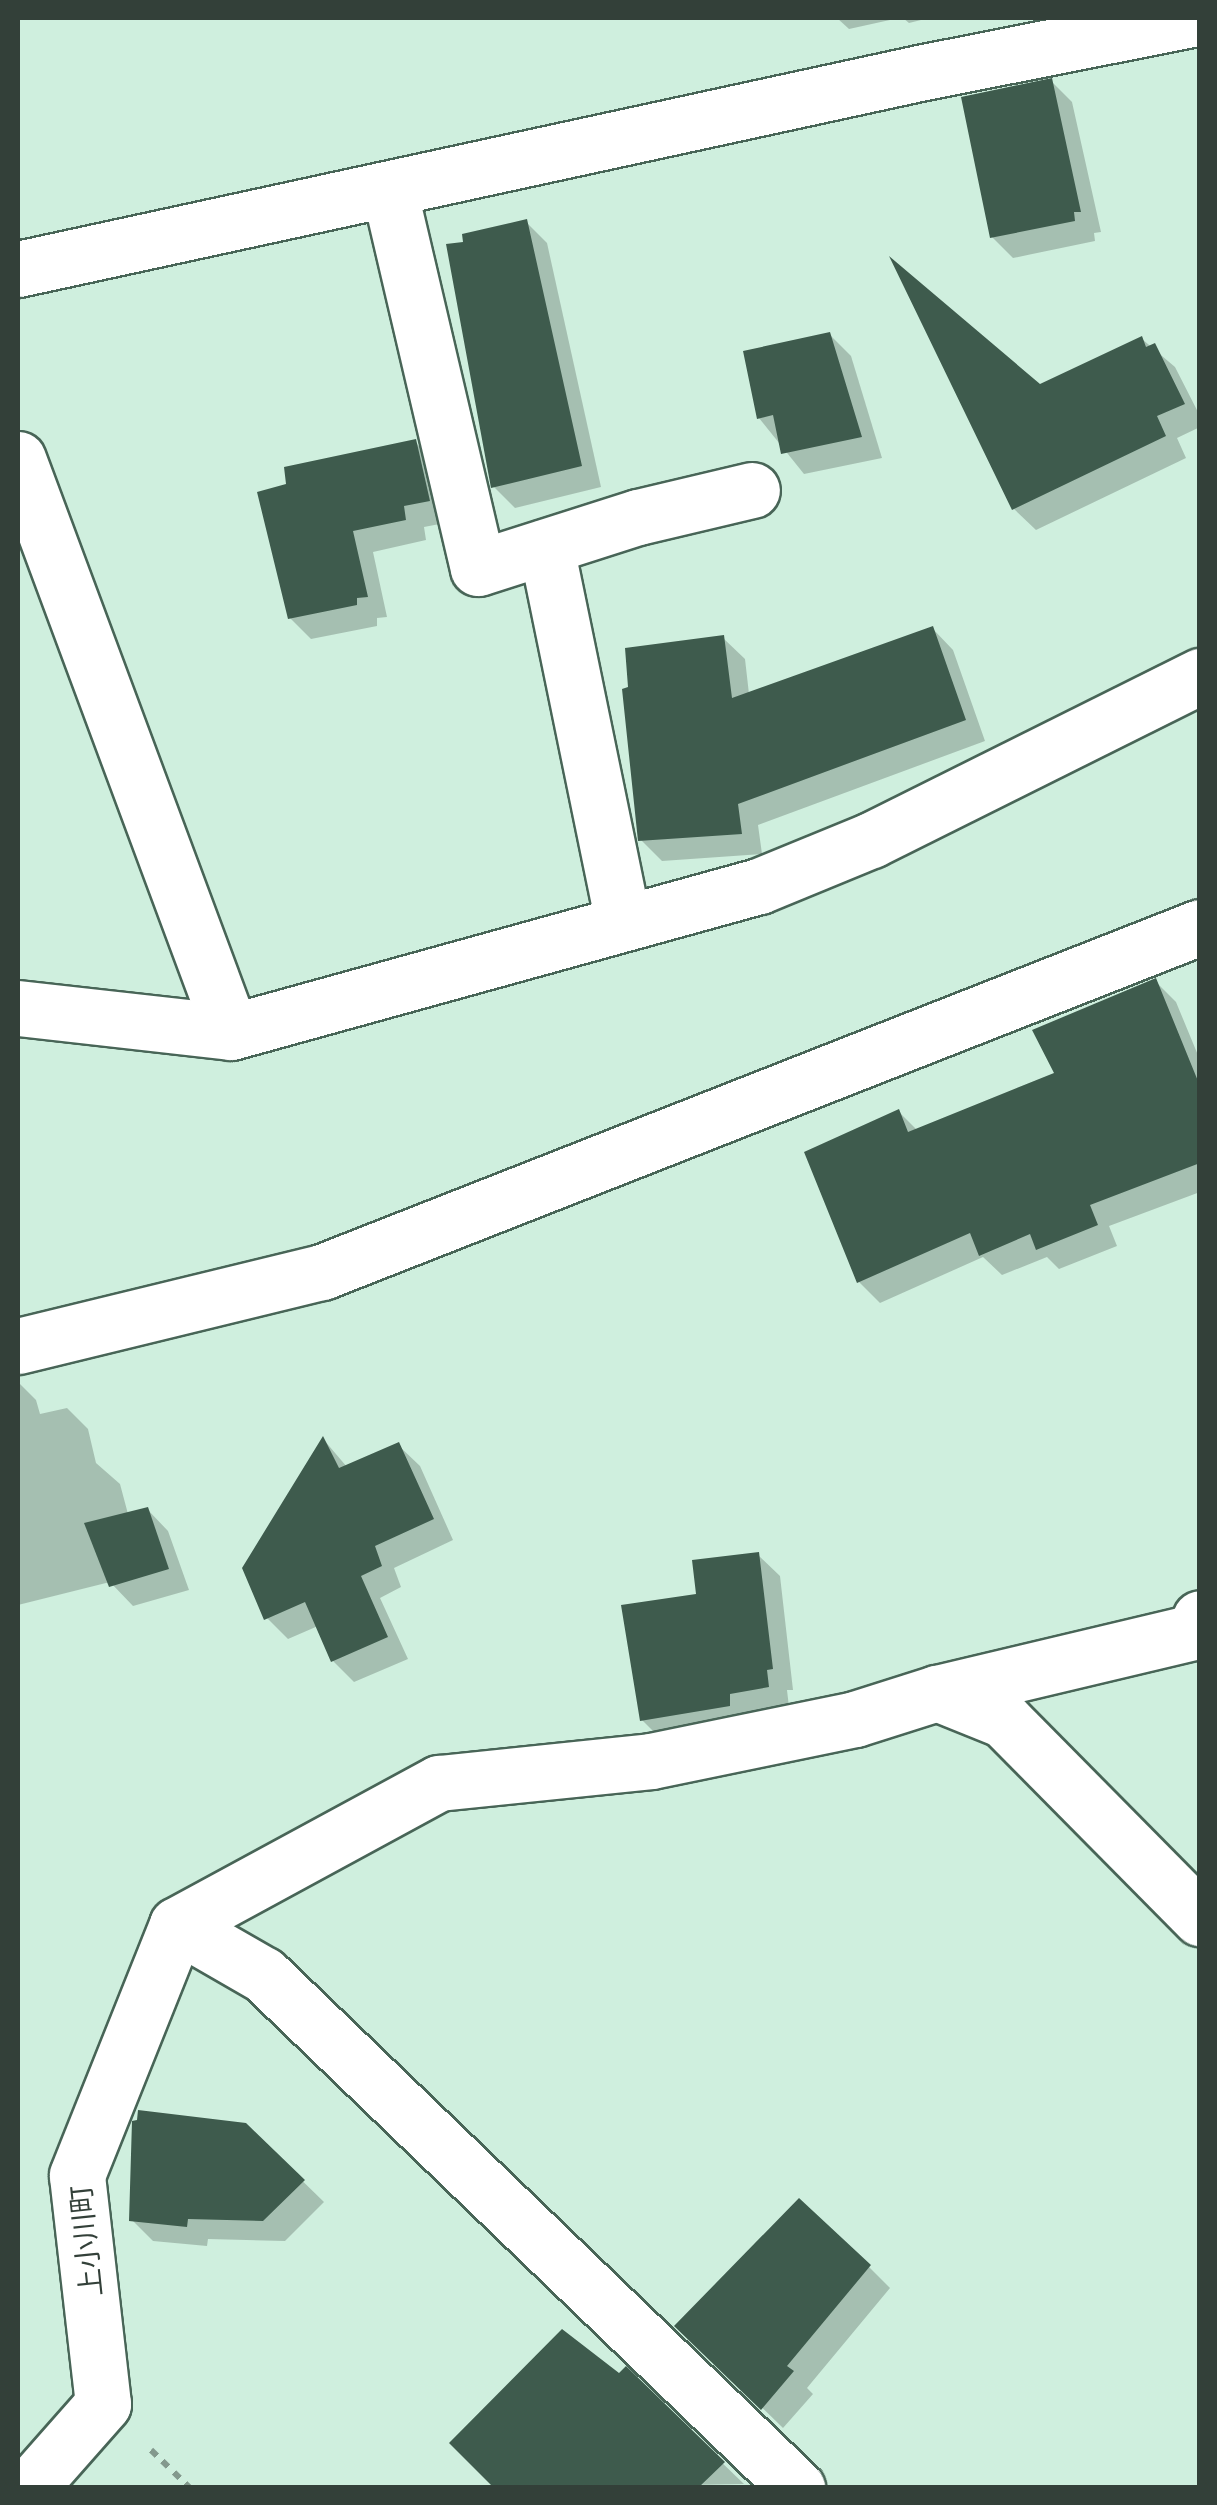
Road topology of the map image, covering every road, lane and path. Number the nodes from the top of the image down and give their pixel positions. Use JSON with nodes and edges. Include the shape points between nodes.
{"nodes":[{"id":1,"x":1196,"y":18,"type":"edge"},
{"id":2,"x":389,"y":189,"type":"junction"},
{"id":3,"x":18,"y":270,"type":"edge"},
{"id":4,"x":18,"y":458,"type":"edge"},
{"id":5,"x":752,"y":490,"type":"dead end"},
{"id":6,"x":546,"y":546,"type":"junction"},
{"id":7,"x":1200,"y":676,"type":"edge"},
{"id":8,"x":624,"y":923,"type":"junction"},
{"id":9,"x":1200,"y":927,"type":"edge"},
{"id":10,"x":18,"y":1008,"type":"edge"},
{"id":11,"x":231,"y":1032,"type":"junction"},
{"id":12,"x":18,"y":1346,"type":"edge"},
{"id":13,"x":1200,"y":1618,"type":"edge"},
{"id":14,"x":937,"y":1693,"type":"junction"},
{"id":15,"x":1200,"y":1918,"type":"edge"},
{"id":16,"x":177,"y":1925,"type":"junction"},
{"id":17,"x":29,"y":2488,"type":"edge"},
{"id":18,"x":797,"y":2488,"type":"edge"}],
"edges":[{"from":1,"to":2,"type":"street"},
{"from":2,"to":3,"type":"street"},
{"from":2,"to":6,"type":"street","via":[[478,568]]},
{"from":4,"to":11,"type":"street"},
{"from":5,"to":6,"type":"street"},
{"from":6,"to":8,"type":"street"},
{"from":7,"to":8,"type":"street","via":[[870,840],[759,886]]},
{"from":8,"to":11,"type":"street"},
{"from":9,"to":12,"type":"street","via":[[322,1272]]},
{"from":10,"to":11,"type":"street"},
{"from":13,"to":14,"type":"street","via":[[1198,1631]]},
{"from":14,"to":15,"type":"street","via":[[1004,1720]]},
{"from":14,"to":16,"type":"street","via":[[855,1719],[651,1761],[439,1783]]},
{"from":16,"to":17,"type":"street","name":"上小川町","via":[[77,2175],[104,2404]]},
{"from":16,"to":18,"type":"street","via":[[264,1976]]}]}
